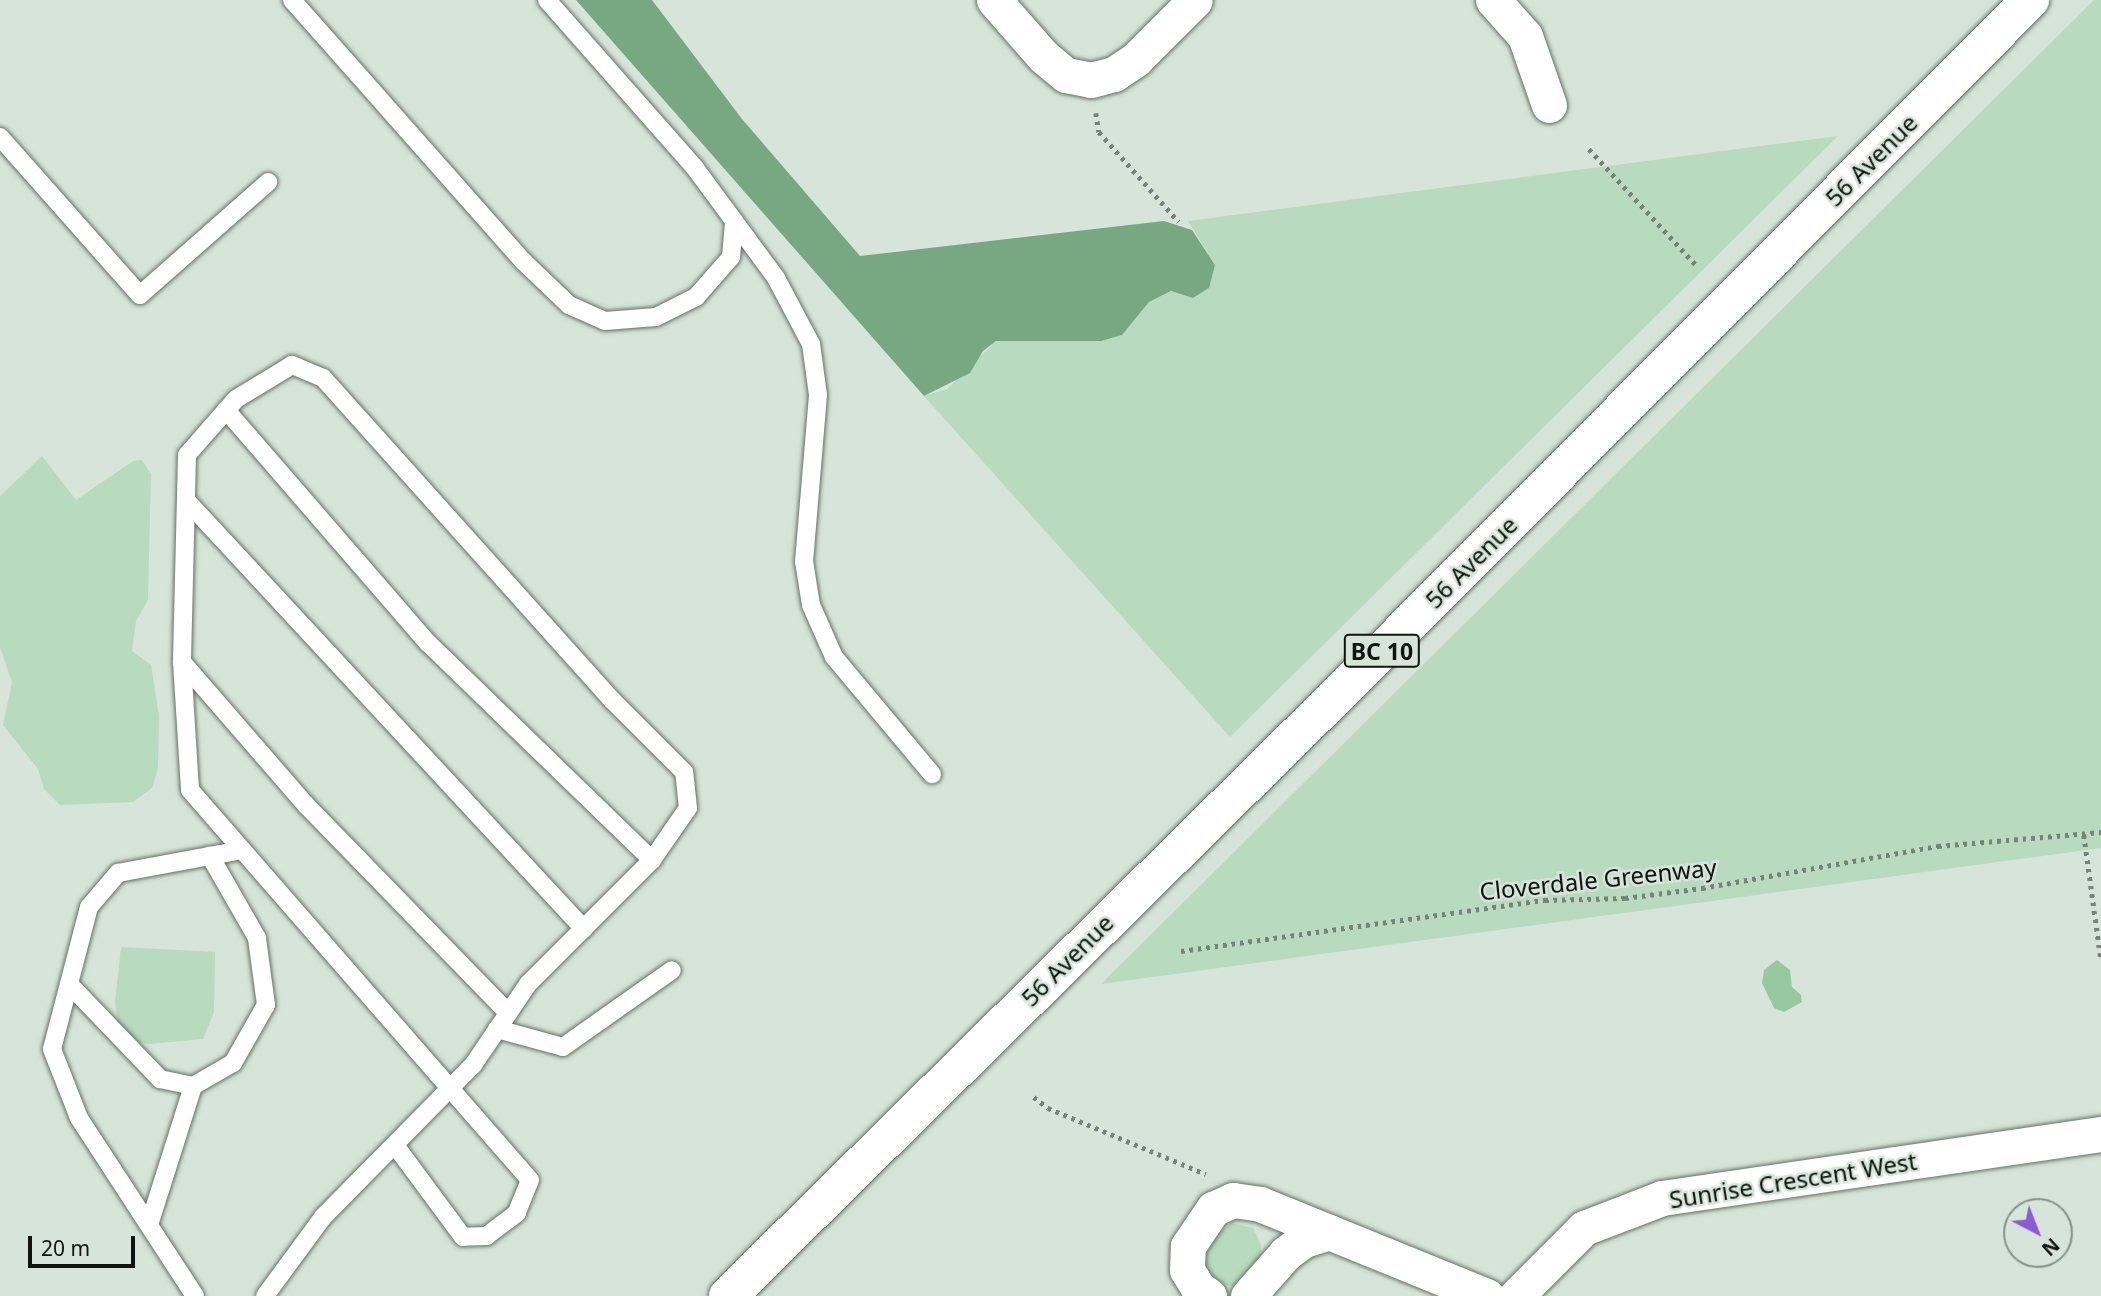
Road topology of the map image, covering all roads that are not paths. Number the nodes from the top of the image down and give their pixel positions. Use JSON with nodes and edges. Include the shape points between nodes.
{"nodes":[{"id":1,"x":292,"y":0,"type":"edge"},
{"id":2,"x":547,"y":0,"type":"edge"},
{"id":3,"x":994,"y":0,"type":"edge"},
{"id":4,"x":1195,"y":0,"type":"edge"},
{"id":5,"x":1493,"y":0,"type":"edge"},
{"id":6,"x":2030,"y":0,"type":"edge"},
{"id":7,"x":1549,"y":105,"type":"dead end"},
{"id":8,"x":0,"y":137,"type":"edge"},
{"id":9,"x":268,"y":182,"type":"dead end"},
{"id":10,"x":734,"y":221,"type":"junction"},
{"id":11,"x":226,"y":410,"type":"junction"},
{"id":12,"x":186,"y":500,"type":"junction"},
{"id":13,"x":182,"y":663,"type":"junction"},
{"id":14,"x":932,"y":774,"type":"dead end"},
{"id":15,"x":242,"y":850,"type":"junction"},
{"id":16,"x":210,"y":856,"type":"junction"},
{"id":17,"x":653,"y":860,"type":"junction"},
{"id":18,"x":584,"y":929,"type":"junction"},
{"id":19,"x":672,"y":970,"type":"dead end"},
{"id":20,"x":69,"y":984,"type":"junction"},
{"id":21,"x":508,"y":1013,"type":"junction"},
{"id":22,"x":497,"y":1030,"type":"junction"},
{"id":23,"x":193,"y":1086,"type":"junction"},
{"id":24,"x":451,"y":1087,"type":"junction"},
{"id":25,"x":2101,"y":1134,"type":"edge"},
{"id":26,"x":394,"y":1145,"type":"junction"},
{"id":27,"x":149,"y":1225,"type":"junction"},
{"id":28,"x":1330,"y":1232,"type":"junction"},
{"id":29,"x":195,"y":1296,"type":"edge"},
{"id":30,"x":265,"y":1296,"type":"edge"},
{"id":31,"x":728,"y":1296,"type":"edge"},
{"id":32,"x":1209,"y":1296,"type":"edge"},
{"id":33,"x":1248,"y":1296,"type":"edge"},
{"id":34,"x":1487,"y":1296,"type":"edge"},
{"id":35,"x":1516,"y":1296,"type":"edge"}],
"edges":[{"from":1,"to":10,"type":"lane","via":[[523,261],[569,305],[605,321],[656,317],[696,297],[732,257]]},
{"from":2,"to":10,"type":"lane","via":[[695,168]]},
{"from":3,"to":4,"type":"street","via":[[1066,75],[1091,80],[1114,74],[1136,59]]},
{"from":5,"to":7,"type":"street","via":[[1525,36]]},
{"from":6,"to":31,"type":"highway","name":"56 Avenue","number":"BC 10","via":[[1374,659]]},
{"from":8,"to":9,"type":"lane","via":[[140,295]]},
{"from":10,"to":14,"type":"lane","via":[[776,278],[811,344],[817,421],[804,561],[811,605],[834,657]]},
{"from":11,"to":12,"type":"lane","via":[[187,455]]},
{"from":11,"to":17,"type":"lane","via":[[428,643]]},
{"from":11,"to":17,"type":"lane","via":[[292,365],[323,378],[602,690],[684,772],[688,808]]},
{"from":12,"to":13,"type":"lane"},
{"from":12,"to":18,"type":"lane"},
{"from":13,"to":15,"type":"lane","via":[[190,790]]},
{"from":13,"to":21,"type":"lane","via":[[306,805]]},
{"from":15,"to":16,"type":"lane"},
{"from":15,"to":24,"type":"lane"},
{"from":16,"to":20,"type":"lane","via":[[118,873],[89,907]]},
{"from":16,"to":23,"type":"lane","via":[[257,938],[266,1005],[233,1063]]},
{"from":17,"to":18,"type":"lane"},
{"from":18,"to":21,"type":"lane","via":[[528,984]]},
{"from":19,"to":22,"type":"lane","via":[[563,1047]]},
{"from":20,"to":23,"type":"lane","via":[[160,1079]]},
{"from":20,"to":27,"type":"lane","via":[[52,1049],[79,1118]]},
{"from":21,"to":22,"type":"lane"},
{"from":22,"to":24,"type":"lane"},
{"from":23,"to":27,"type":"lane"},
{"from":24,"to":26,"type":"lane"},
{"from":24,"to":26,"type":"lane","via":[[530,1180],[517,1213],[487,1236],[463,1237]]},
{"from":25,"to":35,"type":"street","name":"Sunrise Crescent West","via":[[1662,1198],[1584,1228]]},
{"from":26,"to":30,"type":"lane","via":[[324,1217]]},
{"from":27,"to":29,"type":"lane"},
{"from":28,"to":32,"type":"street","via":[[1260,1203],[1233,1199],[1213,1209],[1188,1246],[1187,1270]]},
{"from":28,"to":33,"type":"street","via":[[1304,1240],[1286,1253]]},
{"from":28,"to":34,"type":"street"}]}
